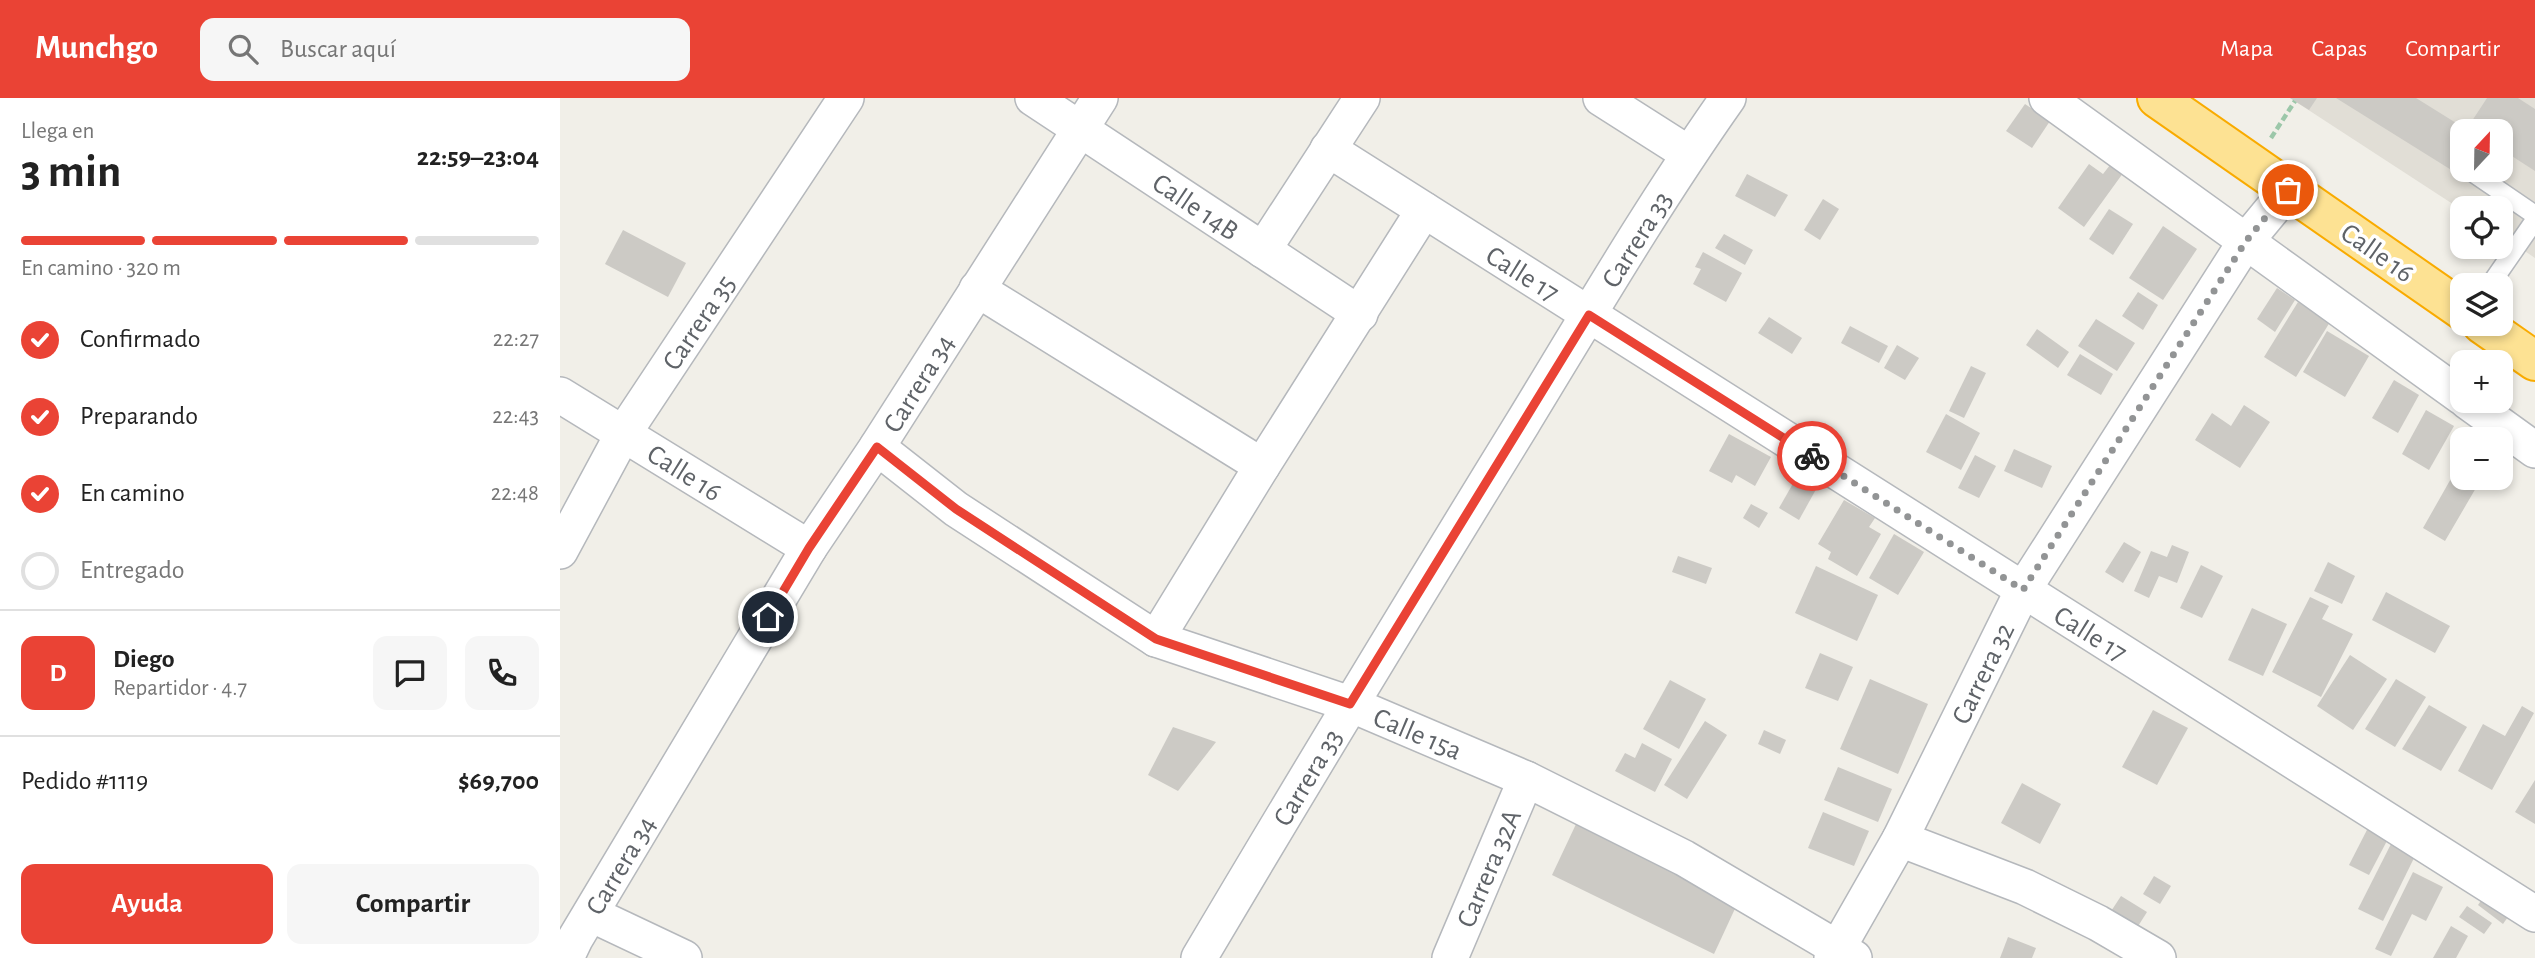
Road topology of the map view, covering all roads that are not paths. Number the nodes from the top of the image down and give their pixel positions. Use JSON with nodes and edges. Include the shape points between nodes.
{"nodes":[{"id":1,"x":846,"y":98,"type":"edge"},
{"id":2,"x":1033,"y":98,"type":"edge"},
{"id":3,"x":1100,"y":98,"type":"edge"},
{"id":4,"x":1362,"y":98,"type":"edge"},
{"id":5,"x":1601,"y":98,"type":"edge"},
{"id":6,"x":1728,"y":98,"type":"edge"},
{"id":7,"x":2047,"y":98,"type":"edge"},
{"id":8,"x":2157,"y":98,"type":"edge"},
{"id":9,"x":1080,"y":129,"type":"junction"},
{"id":10,"x":1328,"y":149,"type":"junction"},
{"id":11,"x":1689,"y":154,"type":"junction"},
{"id":12,"x":2486,"y":182,"type":"edge"},
{"id":13,"x":2288,"y":190,"type":"junction"},
{"id":14,"x":1424,"y":210,"type":"junction"},
{"id":15,"x":2535,"y":218,"type":"edge"},
{"id":16,"x":2246,"y":241,"type":"junction"},
{"id":17,"x":1263,"y":250,"type":"junction"},
{"id":18,"x":2498,"y":273,"type":"edge"},
{"id":19,"x":977,"y":289,"type":"junction"},
{"id":20,"x":2450,"y":302,"type":"edge"},
{"id":21,"x":1360,"y":314,"type":"junction"},
{"id":22,"x":1589,"y":315,"type":"junction"},
{"id":23,"x":2499,"y":336,"type":"edge"},
{"id":24,"x":2535,"y":361,"type":"edge"},
{"id":25,"x":2450,"y":388,"type":"edge"},
{"id":26,"x":560,"y":395,"type":"edge"},
{"id":27,"x":2484,"y":413,"type":"edge"},
{"id":28,"x":623,"y":434,"type":"junction"},
{"id":29,"x":877,"y":447,"type":"junction"},
{"id":30,"x":2535,"y":450,"type":"edge"},
{"id":31,"x":1262,"y":466,"type":"junction"},
{"id":32,"x":809,"y":548,"type":"junction"},
{"id":33,"x":560,"y":551,"type":"edge"},
{"id":34,"x":2023,"y":590,"type":"junction"},
{"id":35,"x":1156,"y":639,"type":"junction"},
{"id":36,"x":1350,"y":704,"type":"junction"},
{"id":37,"x":1526,"y":779,"type":"junction"},
{"id":38,"x":1900,"y":839,"type":"junction"},
{"id":39,"x":2535,"y":914,"type":"edge"},
{"id":40,"x":573,"y":936,"type":"edge"},
{"id":41,"x":1841,"y":955,"type":"edge"},
{"id":42,"x":1453,"y":957,"type":"edge"},
{"id":43,"x":684,"y":958,"type":"edge"},
{"id":44,"x":1199,"y":958,"type":"edge"},
{"id":45,"x":2158,"y":958,"type":"edge"}],
"edges":[{"from":1,"to":28,"type":"street","name":"Carrera 35"},
{"from":2,"to":9,"type":"street","name":"Calle 14B"},
{"from":3,"to":9,"type":"street","name":"Carrera 34"},
{"from":4,"to":10,"type":"street"},
{"from":5,"to":11,"type":"street"},
{"from":6,"to":11,"type":"street","name":"Carrera 33"},
{"from":7,"to":16,"type":"street"},
{"from":8,"to":13,"type":"highway","name":"Calle 16"},
{"from":9,"to":17,"type":"street","name":"Calle 14B"},
{"from":9,"to":19,"type":"street","name":"Carrera 34"},
{"from":10,"to":14,"type":"street","name":"Calle 17"},
{"from":10,"to":17,"type":"street"},
{"from":11,"to":22,"type":"street","name":"Carrera 33"},
{"from":12,"to":15,"type":"lane"},
{"from":13,"to":16,"type":"street","name":"Carrera 32"},
{"from":13,"to":20,"type":"highway","name":"Calle 16"},
{"from":14,"to":21,"type":"street"},
{"from":14,"to":22,"type":"street","name":"Calle 17"},
{"from":15,"to":18,"type":"lane"},
{"from":16,"to":25,"type":"street"},
{"from":16,"to":34,"type":"street","name":"Carrera 32"},
{"from":17,"to":21,"type":"street","name":"Calle 14B"},
{"from":19,"to":29,"type":"street","name":"Carrera 34"},
{"from":19,"to":31,"type":"street"},
{"from":21,"to":31,"type":"street"},
{"from":22,"to":34,"type":"street","name":"Calle 17"},
{"from":22,"to":36,"type":"street","name":"Carrera 33"},
{"from":23,"to":24,"type":"highway"},
{"from":26,"to":28,"type":"street","name":"Calle 16"},
{"from":27,"to":30,"type":"street"},
{"from":28,"to":32,"type":"street","name":"Calle 16"},
{"from":28,"to":33,"type":"street","name":"Carrera 35"},
{"from":29,"to":32,"type":"street","name":"Carrera 34"},
{"from":29,"to":35,"type":"street","name":"Calle 15a","via":[[956,509]]},
{"from":31,"to":35,"type":"street"},
{"from":32,"to":40,"type":"street","name":"Carrera 34"},
{"from":34,"to":38,"type":"street","name":"Carrera 32"},
{"from":34,"to":39,"type":"street","name":"Calle 17"},
{"from":35,"to":36,"type":"street","name":"Calle 15a"},
{"from":36,"to":37,"type":"street","name":"Calle 15a"},
{"from":36,"to":44,"type":"street","name":"Carrera 33"},
{"from":37,"to":41,"type":"street","name":"Calle 15a","via":[[1684,858]]},
{"from":37,"to":42,"type":"street","name":"Carrera 32A"},
{"from":38,"to":41,"type":"street","name":"Carrera 32"},
{"from":38,"to":45,"type":"street","via":[[2025,887]]},
{"from":40,"to":43,"type":"street"}]}
